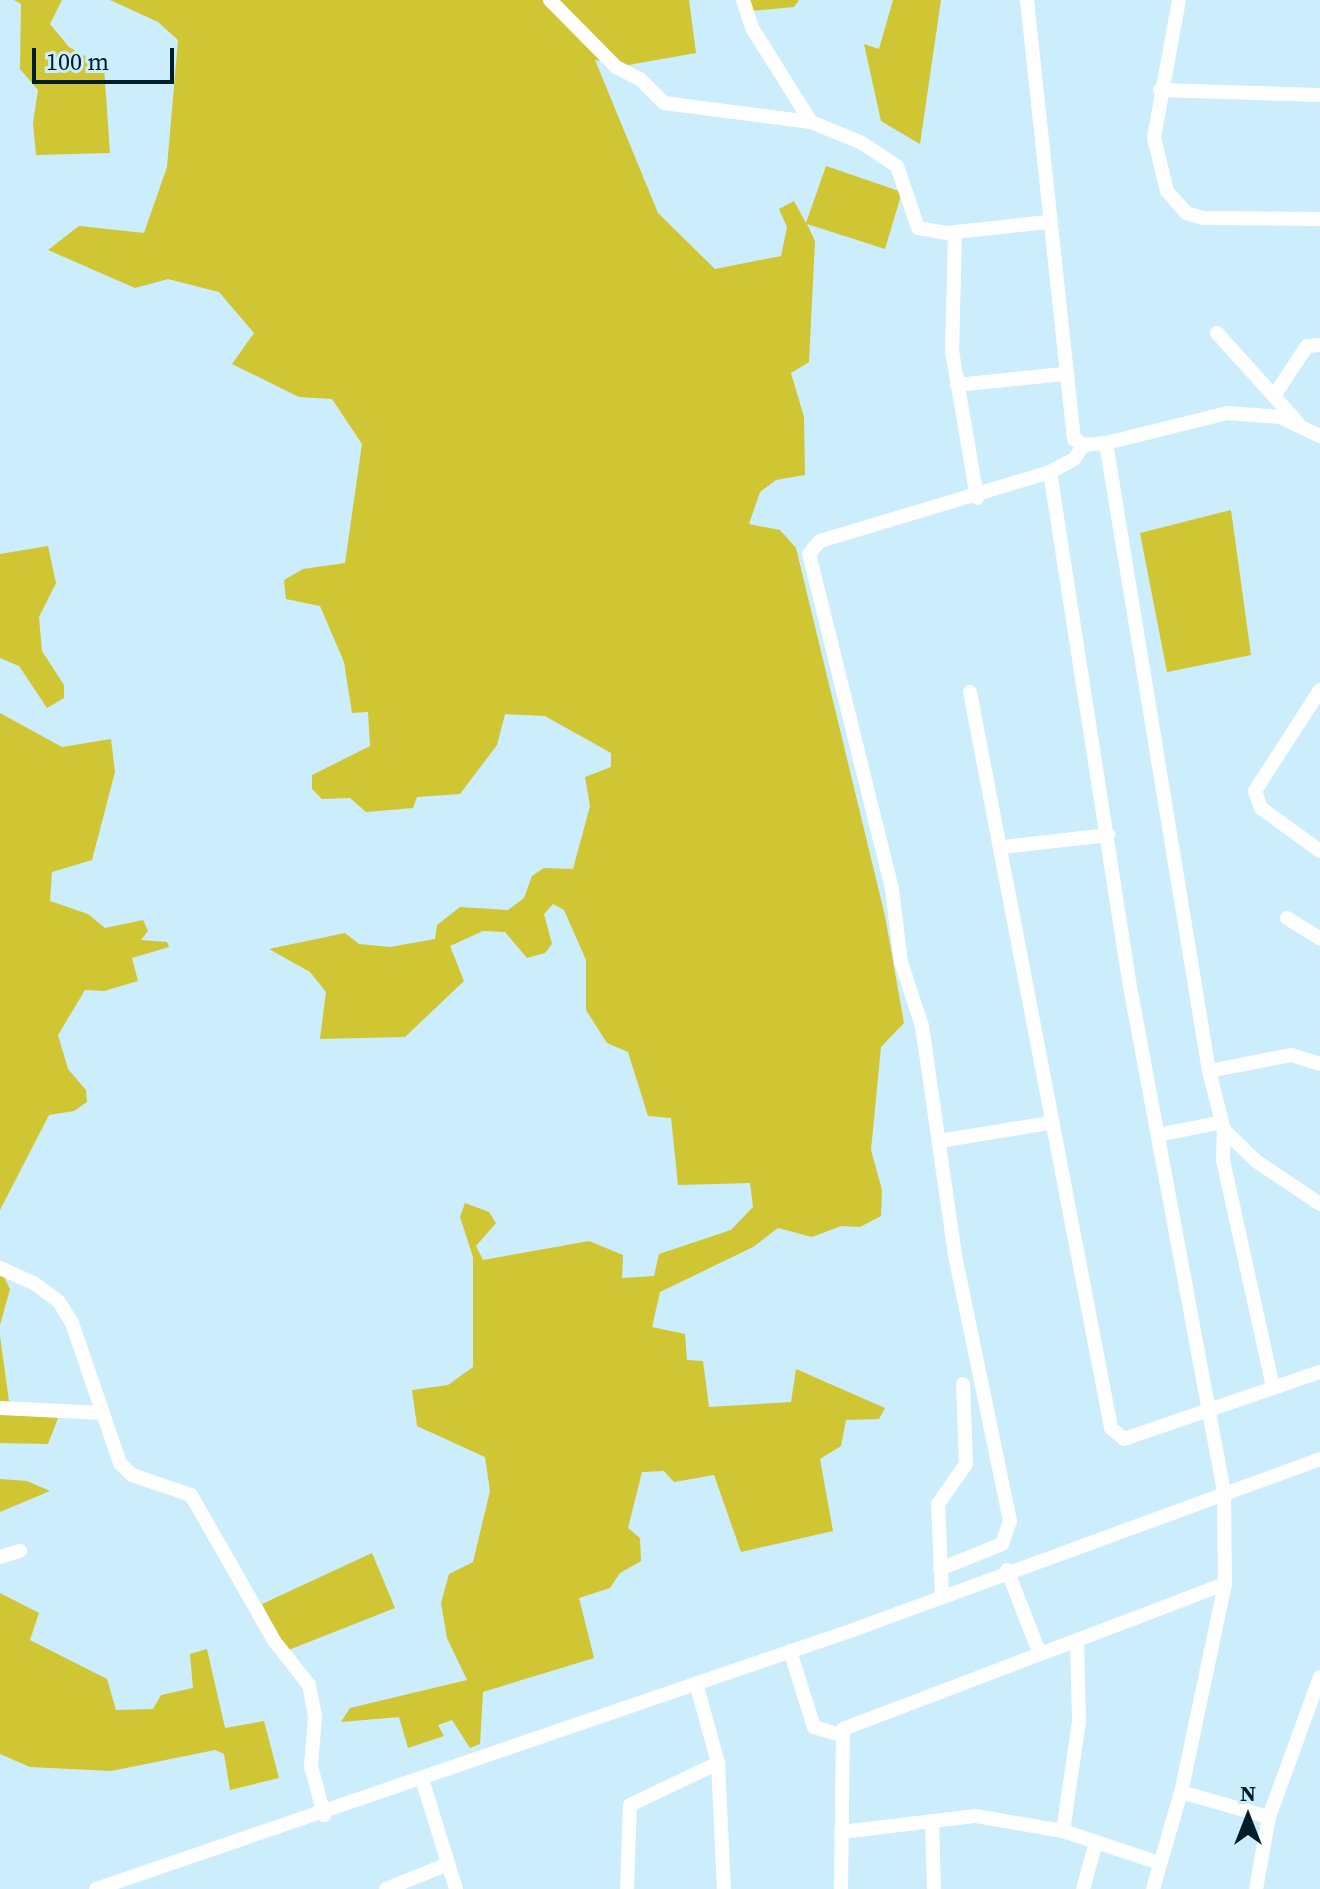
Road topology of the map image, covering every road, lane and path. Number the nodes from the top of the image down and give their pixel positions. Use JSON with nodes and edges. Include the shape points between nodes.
{"nodes":[{"id":1,"x":550,"y":0,"type":"edge"},
{"id":2,"x":743,"y":0,"type":"edge"},
{"id":3,"x":1027,"y":0,"type":"edge"},
{"id":4,"x":1179,"y":0,"type":"edge"},
{"id":5,"x":1160,"y":90,"type":"junction"},
{"id":6,"x":1320,"y":95,"type":"edge"},
{"id":7,"x":811,"y":122,"type":"junction"},
{"id":8,"x":1320,"y":219,"type":"edge"},
{"id":9,"x":1047,"y":222,"type":"junction"},
{"id":10,"x":955,"y":232,"type":"junction"},
{"id":11,"x":1217,"y":333,"type":"dead end"},
{"id":12,"x":1320,"y":345,"type":"edge"},
{"id":13,"x":1063,"y":374,"type":"junction"},
{"id":14,"x":957,"y":385,"type":"junction"},
{"id":15,"x":1274,"y":396,"type":"junction"},
{"id":16,"x":1298,"y":423,"type":"junction"},
{"id":17,"x":1320,"y":436,"type":"edge"},
{"id":18,"x":1106,"y":443,"type":"junction"},
{"id":19,"x":1084,"y":445,"type":"junction"},
{"id":20,"x":1050,"y":472,"type":"junction"},
{"id":21,"x":977,"y":498,"type":"junction"},
{"id":22,"x":1320,"y":690,"type":"edge"},
{"id":23,"x":970,"y":692,"type":"dead end"},
{"id":24,"x":1314,"y":714,"type":"edge"},
{"id":25,"x":1108,"y":835,"type":"junction"},
{"id":26,"x":1003,"y":847,"type":"junction"},
{"id":27,"x":1320,"y":851,"type":"edge"},
{"id":28,"x":1287,"y":918,"type":"dead end"},
{"id":29,"x":1320,"y":939,"type":"edge"},
{"id":30,"x":1320,"y":1064,"type":"edge"},
{"id":31,"x":1209,"y":1071,"type":"junction"},
{"id":32,"x":1049,"y":1123,"type":"junction"},
{"id":33,"x":1223,"y":1126,"type":"junction"},
{"id":34,"x":1158,"y":1135,"type":"junction"},
{"id":35,"x":939,"y":1141,"type":"junction"},
{"id":36,"x":1320,"y":1204,"type":"edge"},
{"id":37,"x":0,"y":1268,"type":"edge"},
{"id":38,"x":1320,"y":1372,"type":"edge"},
{"id":39,"x":963,"y":1384,"type":"dead end"},
{"id":40,"x":1273,"y":1387,"type":"junction"},
{"id":41,"x":0,"y":1408,"type":"edge"},
{"id":42,"x":1210,"y":1411,"type":"junction"},
{"id":43,"x":103,"y":1413,"type":"junction"},
{"id":44,"x":1320,"y":1459,"type":"edge"},
{"id":45,"x":1224,"y":1492,"type":"junction"},
{"id":46,"x":20,"y":1551,"type":"dead end"},
{"id":47,"x":0,"y":1557,"type":"edge"},
{"id":48,"x":940,"y":1569,"type":"junction"},
{"id":49,"x":1007,"y":1570,"type":"junction"},
{"id":50,"x":1225,"y":1584,"type":"junction"},
{"id":51,"x":942,"y":1595,"type":"junction"},
{"id":52,"x":1077,"y":1641,"type":"junction"},
{"id":53,"x":790,"y":1651,"type":"junction"},
{"id":54,"x":1040,"y":1654,"type":"junction"},
{"id":55,"x":1320,"y":1677,"type":"edge"},
{"id":56,"x":696,"y":1683,"type":"junction"},
{"id":57,"x":840,"y":1735,"type":"junction"},
{"id":58,"x":718,"y":1763,"type":"junction"},
{"id":59,"x":422,"y":1779,"type":"junction"},
{"id":60,"x":1181,"y":1792,"type":"junction"},
{"id":61,"x":324,"y":1815,"type":"junction"},
{"id":62,"x":1269,"y":1817,"type":"junction"},
{"id":63,"x":932,"y":1821,"type":"junction"},
{"id":64,"x":1063,"y":1831,"type":"junction"},
{"id":65,"x":841,"y":1832,"type":"junction"},
{"id":66,"x":1096,"y":1842,"type":"junction"},
{"id":67,"x":1160,"y":1863,"type":"junction"},
{"id":68,"x":448,"y":1864,"type":"junction"},
{"id":69,"x":392,"y":1888,"type":"edge"},
{"id":70,"x":96,"y":1889,"type":"edge"},
{"id":71,"x":456,"y":1889,"type":"edge"},
{"id":72,"x":627,"y":1889,"type":"edge"},
{"id":73,"x":724,"y":1889,"type":"edge"},
{"id":74,"x":841,"y":1889,"type":"edge"},
{"id":75,"x":934,"y":1889,"type":"edge"},
{"id":76,"x":1083,"y":1889,"type":"edge"},
{"id":77,"x":1153,"y":1889,"type":"edge"},
{"id":78,"x":1256,"y":1889,"type":"edge"}],
"edges":[{"from":1,"to":7,"type":"street","via":[[616,67],[640,79],[664,103]]},
{"from":2,"to":7,"type":"street","via":[[752,28]]},
{"from":3,"to":9,"type":"street"},
{"from":4,"to":5,"type":"street"},
{"from":5,"to":6,"type":"street"},
{"from":5,"to":8,"type":"street","via":[[1154,138],[1158,166],[1181,209],[1204,218]]},
{"from":7,"to":10,"type":"street","via":[[860,142],[897,166],[918,228]]},
{"from":9,"to":10,"type":"street"},
{"from":9,"to":13,"type":"street"},
{"from":10,"to":14,"type":"street","via":[[952,351]]},
{"from":11,"to":15,"type":"street"},
{"from":12,"to":15,"type":"street","via":[[1307,346]]},
{"from":13,"to":14,"type":"street"},
{"from":13,"to":19,"type":"street","via":[[1069,431]]},
{"from":14,"to":21,"type":"street"},
{"from":15,"to":16,"type":"street"},
{"from":16,"to":17,"type":"street"},
{"from":16,"to":18,"type":"street","via":[[1227,413]]},
{"from":18,"to":19,"type":"street"},
{"from":18,"to":31,"type":"street"},
{"from":19,"to":20,"type":"street","via":[[1074,459]]},
{"from":20,"to":21,"type":"street"},
{"from":20,"to":25,"type":"street"},
{"from":21,"to":35,"type":"street","via":[[820,541],[809,554],[892,889],[901,962],[922,1026]]},
{"from":22,"to":24,"type":"street"},
{"from":23,"to":26,"type":"street"},
{"from":24,"to":27,"type":"street","via":[[1255,791],[1261,808]]},
{"from":25,"to":26,"type":"street"},
{"from":25,"to":34,"type":"street"},
{"from":26,"to":32,"type":"street"},
{"from":28,"to":29,"type":"street"},
{"from":30,"to":31,"type":"street","via":[[1291,1055]]},
{"from":31,"to":33,"type":"street"},
{"from":32,"to":35,"type":"street"},
{"from":32,"to":42,"type":"street","via":[[1111,1428],[1124,1439]]},
{"from":33,"to":34,"type":"street"},
{"from":33,"to":36,"type":"street","via":[[1256,1161]]},
{"from":33,"to":40,"type":"street","via":[[1223,1160]]},
{"from":34,"to":42,"type":"street"},
{"from":35,"to":48,"type":"street","via":[[955,1255],[1010,1521],[1002,1544]]},
{"from":37,"to":43,"type":"street","via":[[59,1302],[72,1323]]},
{"from":38,"to":40,"type":"street"},
{"from":39,"to":48,"type":"street","via":[[969,1450],[966,1464],[938,1504]]},
{"from":40,"to":42,"type":"street"},
{"from":41,"to":43,"type":"street"},
{"from":42,"to":45,"type":"street"},
{"from":43,"to":61,"type":"street","via":[[116,1458],[132,1475],[191,1495],[275,1642],[309,1685],[315,1717],[311,1766]]},
{"from":44,"to":45,"type":"street"},
{"from":45,"to":49,"type":"street"},
{"from":45,"to":50,"type":"street"},
{"from":46,"to":47,"type":"street"},
{"from":48,"to":51,"type":"street"},
{"from":49,"to":51,"type":"street"},
{"from":49,"to":54,"type":"street"},
{"from":50,"to":52,"type":"street"},
{"from":50,"to":60,"type":"street"},
{"from":51,"to":53,"type":"street"},
{"from":52,"to":54,"type":"street"},
{"from":52,"to":64,"type":"street","via":[[1079,1721]]},
{"from":53,"to":56,"type":"street"},
{"from":53,"to":57,"type":"street","via":[[814,1727]]},
{"from":54,"to":57,"type":"street","via":[[849,1725]]},
{"from":55,"to":62,"type":"street"},
{"from":56,"to":58,"type":"street"},
{"from":56,"to":59,"type":"street"},
{"from":57,"to":65,"type":"street"},
{"from":58,"to":72,"type":"street","via":[[630,1805]]},
{"from":58,"to":73,"type":"street"},
{"from":59,"to":61,"type":"street"},
{"from":59,"to":68,"type":"street"},
{"from":60,"to":62,"type":"street"},
{"from":60,"to":67,"type":"street"},
{"from":61,"to":70,"type":"street","via":[[148,1867]]},
{"from":62,"to":78,"type":"street"},
{"from":63,"to":64,"type":"street","via":[[976,1816]]},
{"from":63,"to":65,"type":"street"},
{"from":63,"to":75,"type":"street"},
{"from":64,"to":66,"type":"street"},
{"from":65,"to":74,"type":"street"},
{"from":66,"to":67,"type":"street"},
{"from":66,"to":76,"type":"street"},
{"from":67,"to":77,"type":"street"},
{"from":68,"to":69,"type":"street"},
{"from":68,"to":71,"type":"street"}]}
